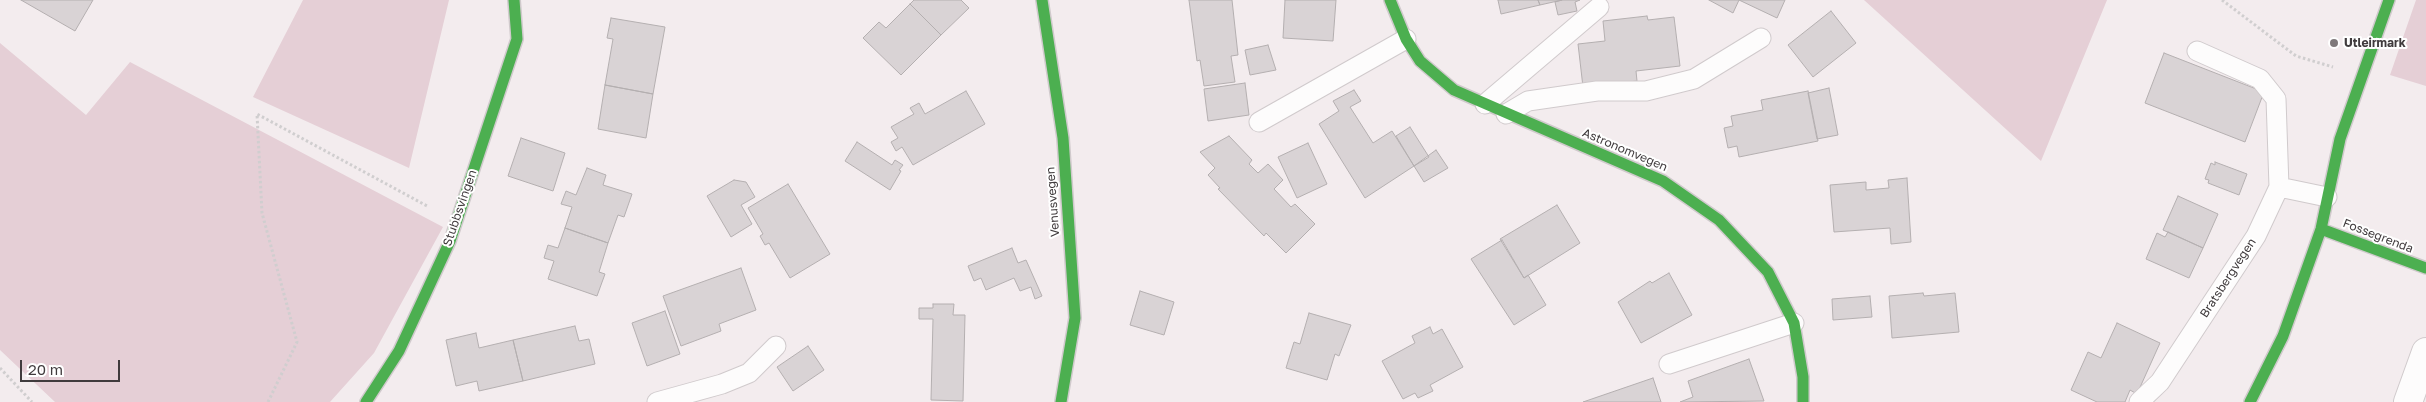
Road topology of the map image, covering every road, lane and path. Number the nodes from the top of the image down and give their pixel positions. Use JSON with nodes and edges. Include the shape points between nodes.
{"nodes":[{"id":1,"x":514,"y":0,"type":"edge"},
{"id":2,"x":1042,"y":0,"type":"edge"},
{"id":3,"x":1390,"y":0,"type":"edge"},
{"id":4,"x":2222,"y":0,"type":"edge"},
{"id":5,"x":2389,"y":0,"type":"edge"},
{"id":6,"x":1599,"y":7,"type":"dead end"},
{"id":7,"x":1761,"y":38,"type":"dead end"},
{"id":8,"x":1406,"y":39,"type":"junction"},
{"id":9,"x":2197,"y":51,"type":"dead end"},
{"id":10,"x":2362,"y":76,"type":"junction"},
{"id":11,"x":1485,"y":104,"type":"junction"},
{"id":12,"x":1506,"y":114,"type":"junction"},
{"id":13,"x":1259,"y":122,"type":"dead end"},
{"id":14,"x":2279,"y":187,"type":"junction"},
{"id":15,"x":2327,"y":197,"type":"junction"},
{"id":16,"x":456,"y":222,"type":"junction"},
{"id":17,"x":2321,"y":228,"type":"junction"},
{"id":18,"x":2426,"y":268,"type":"edge"},
{"id":19,"x":1794,"y":323,"type":"junction"},
{"id":20,"x":776,"y":346,"type":"dead end"},
{"id":21,"x":2426,"y":352,"type":"edge"},
{"id":22,"x":1669,"y":364,"type":"dead end"},
{"id":23,"x":0,"y":368,"type":"edge"},
{"id":24,"x":32,"y":402,"type":"edge"},
{"id":25,"x":268,"y":402,"type":"edge"},
{"id":26,"x":366,"y":402,"type":"edge"},
{"id":27,"x":657,"y":402,"type":"edge"},
{"id":28,"x":1061,"y":402,"type":"edge"},
{"id":29,"x":1803,"y":402,"type":"edge"},
{"id":30,"x":2139,"y":402,"type":"edge"},
{"id":31,"x":2250,"y":402,"type":"edge"},
{"id":32,"x":2408,"y":402,"type":"edge"}],
"edges":[{"from":1,"to":16,"type":"street","name":"Stubbsvingen","via":[[516,39]]},
{"from":2,"to":28,"type":"street","name":"Venusvegen","via":[[1063,138],[1075,318]]},
{"from":3,"to":8,"type":"street","name":"Astronomvegen"},
{"from":4,"to":10,"type":"path","via":[[2296,56]]},
{"from":5,"to":10,"type":"street"},
{"from":6,"to":11,"type":"lane"},
{"from":7,"to":12,"type":"lane","via":[[1694,79],[1646,92],[1597,91],[1528,101]]},
{"from":8,"to":11,"type":"street","name":"Astronomvegen","via":[[1420,61],[1454,90]]},
{"from":8,"to":13,"type":"lane"},
{"from":9,"to":14,"type":"lane","via":[[2260,79],[2276,99]]},
{"from":10,"to":15,"type":"street","via":[[2340,139]]},
{"from":11,"to":12,"type":"street","name":"Astronomvegen"},
{"from":12,"to":19,"type":"street","name":"Astronomvegen","via":[[1663,181],[1719,220],[1768,272]]},
{"from":14,"to":15,"type":"lane"},
{"from":14,"to":30,"type":"lane","name":"Bratsbergvegen","via":[[2256,236],[2160,382]]},
{"from":15,"to":17,"type":"street"},
{"from":16,"to":25,"type":"path","via":[[258,114],[262,213],[297,342]]},
{"from":16,"to":26,"type":"street","name":"Stubbsvingen","via":[[399,351]]},
{"from":17,"to":18,"type":"street","name":"Fossegrenda"},
{"from":17,"to":31,"type":"street","via":[[2283,336]]},
{"from":19,"to":22,"type":"lane"},
{"from":19,"to":29,"type":"street","name":"Astronomvegen"},
{"from":20,"to":27,"type":"lane","via":[[749,373]]},
{"from":21,"to":32,"type":"street"},
{"from":23,"to":24,"type":"path"}]}
